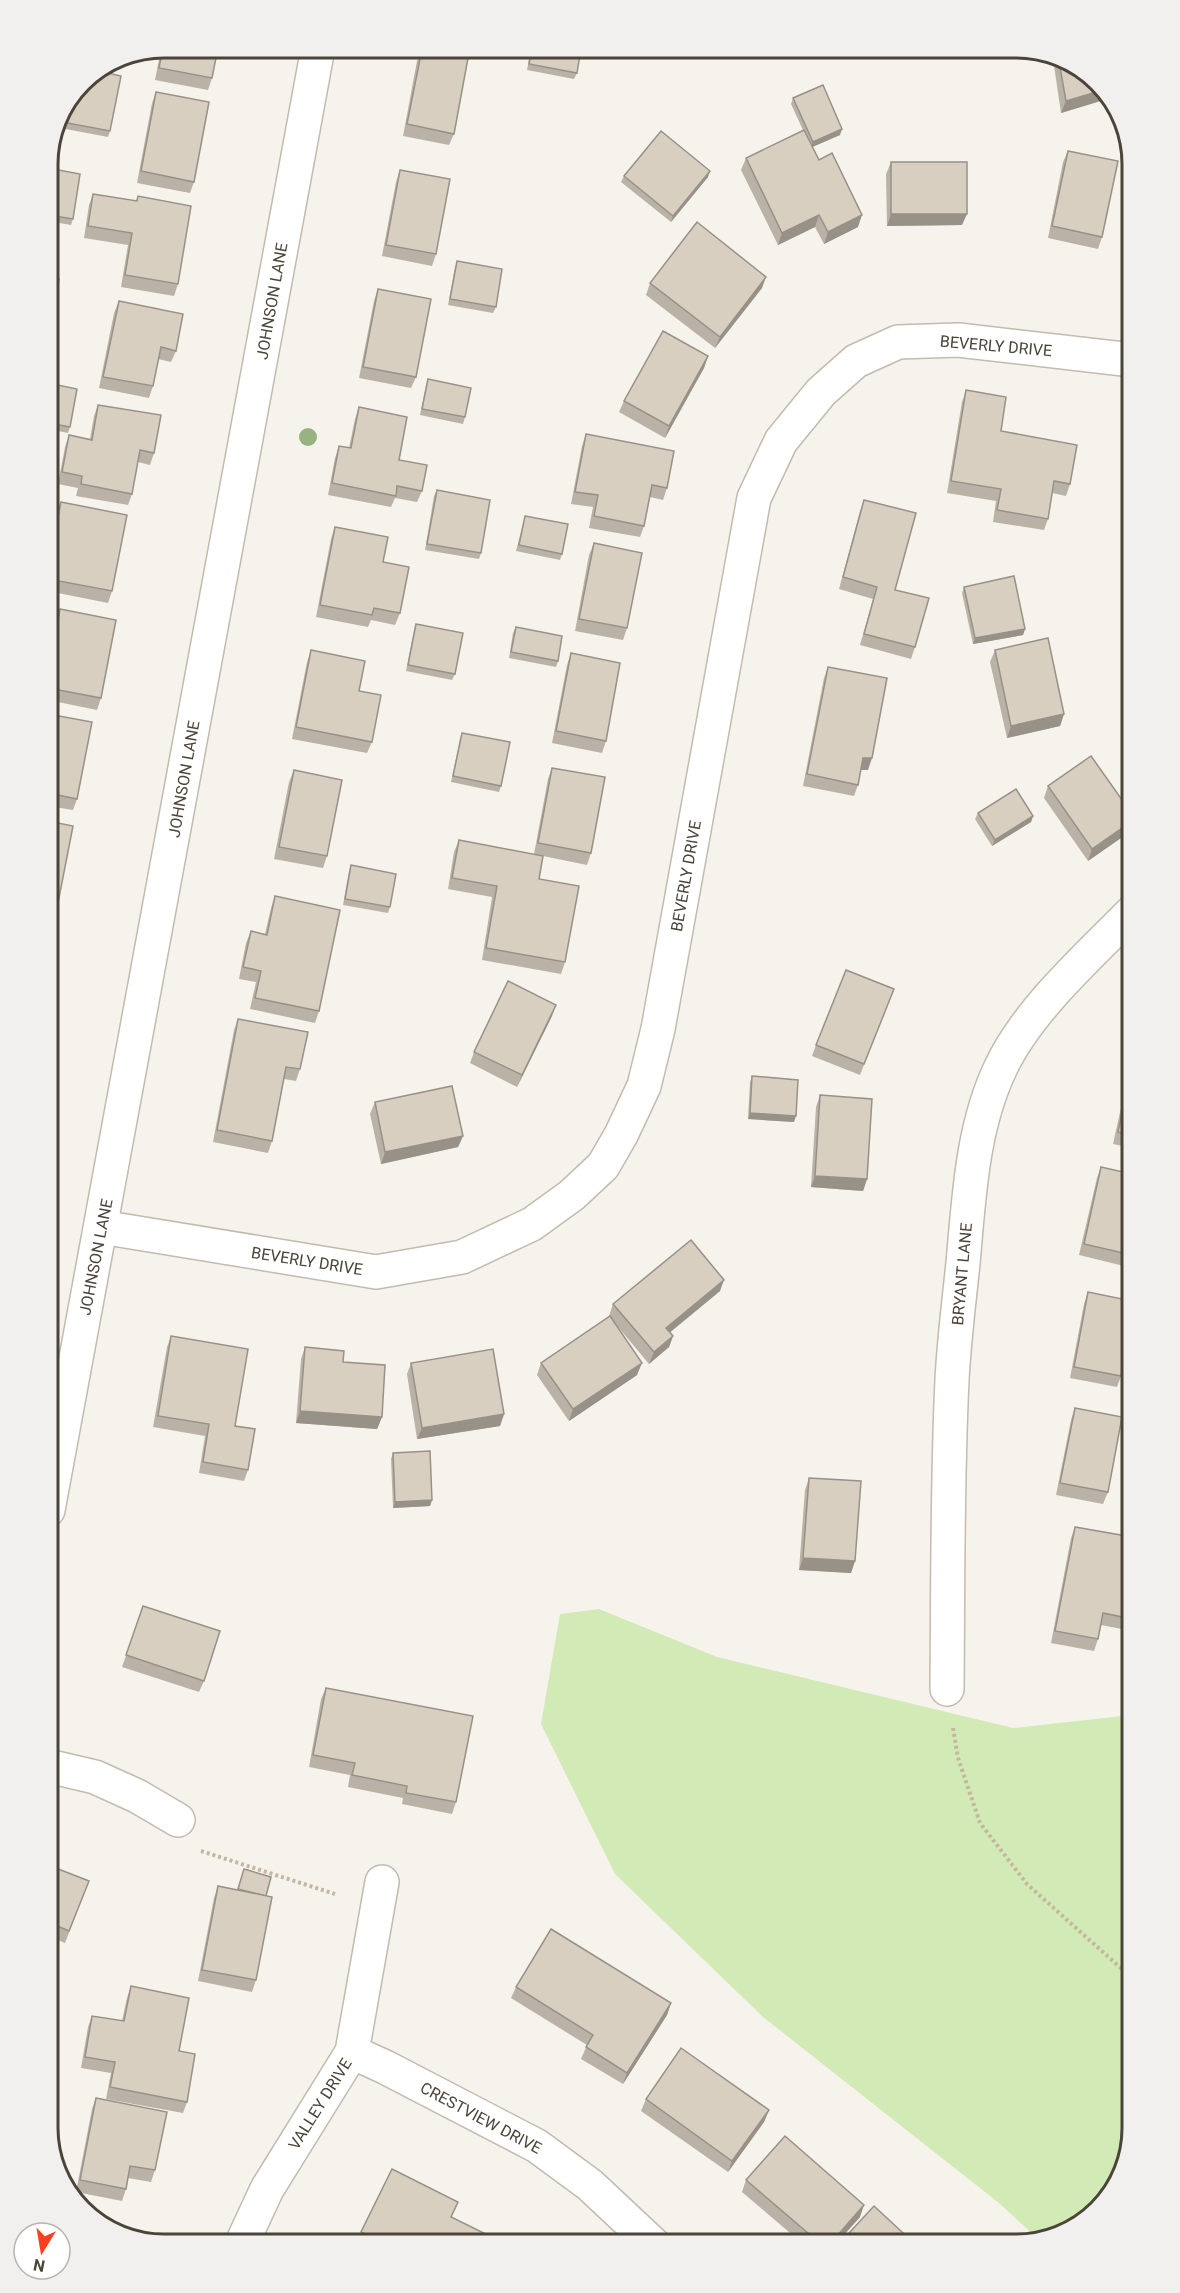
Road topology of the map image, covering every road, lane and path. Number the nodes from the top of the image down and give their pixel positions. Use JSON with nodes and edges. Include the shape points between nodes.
{"nodes":[{"id":1,"x":316,"y":58,"type":"edge"},
{"id":2,"x":1122,"y":359,"type":"edge"},
{"id":3,"x":1122,"y":922,"type":"edge"},
{"id":4,"x":101,"y":1227,"type":"junction"},
{"id":5,"x":58,"y":1455,"type":"edge"},
{"id":6,"x":946,"y":1689,"type":"joint"},
{"id":7,"x":58,"y":1768,"type":"edge"},
{"id":8,"x":178,"y":1820,"type":"dead end"},
{"id":9,"x":196,"y":1850,"type":"dead end"},
{"id":10,"x":382,"y":1882,"type":"dead end"},
{"id":11,"x":335,"y":1894,"type":"dead end"},
{"id":12,"x":1122,"y":1969,"type":"edge"},
{"id":13,"x":352,"y":2052,"type":"junction"},
{"id":14,"x":246,"y":2234,"type":"edge"},
{"id":15,"x":642,"y":2234,"type":"edge"}],
"edges":[{"from":1,"to":4,"type":"street","name":"JOHNSON LANE"},
{"from":2,"to":4,"type":"street","name":"BEVERLY DRIVE","via":[[958,340],[898,342],[856,361],[821,392],[781,441],[754,498],[658,1029],[644,1086],[603,1166],[572,1195],[532,1224],[462,1257],[376,1272]]},
{"from":3,"to":6,"type":"street","name":"BRYANT LANE","via":[[1018,1037],[986,1104],[975,1150],[952,1380]]},
{"from":4,"to":5,"type":"street","name":"JOHNSON LANE"},
{"from":6,"to":12,"type":"path","via":[[958,1758],[980,1823],[1027,1884]]},
{"from":7,"to":8,"type":"street","via":[[95,1777]]},
{"from":9,"to":11,"type":"path"},
{"from":10,"to":13,"type":"street","name":"VALLEY DRIVE"},
{"from":13,"to":14,"type":"street","name":"VALLEY DRIVE","via":[[267,2189]]},
{"from":13,"to":15,"type":"street","name":"CRESTVIEW DRIVE","via":[[537,2146],[590,2185]]}]}
